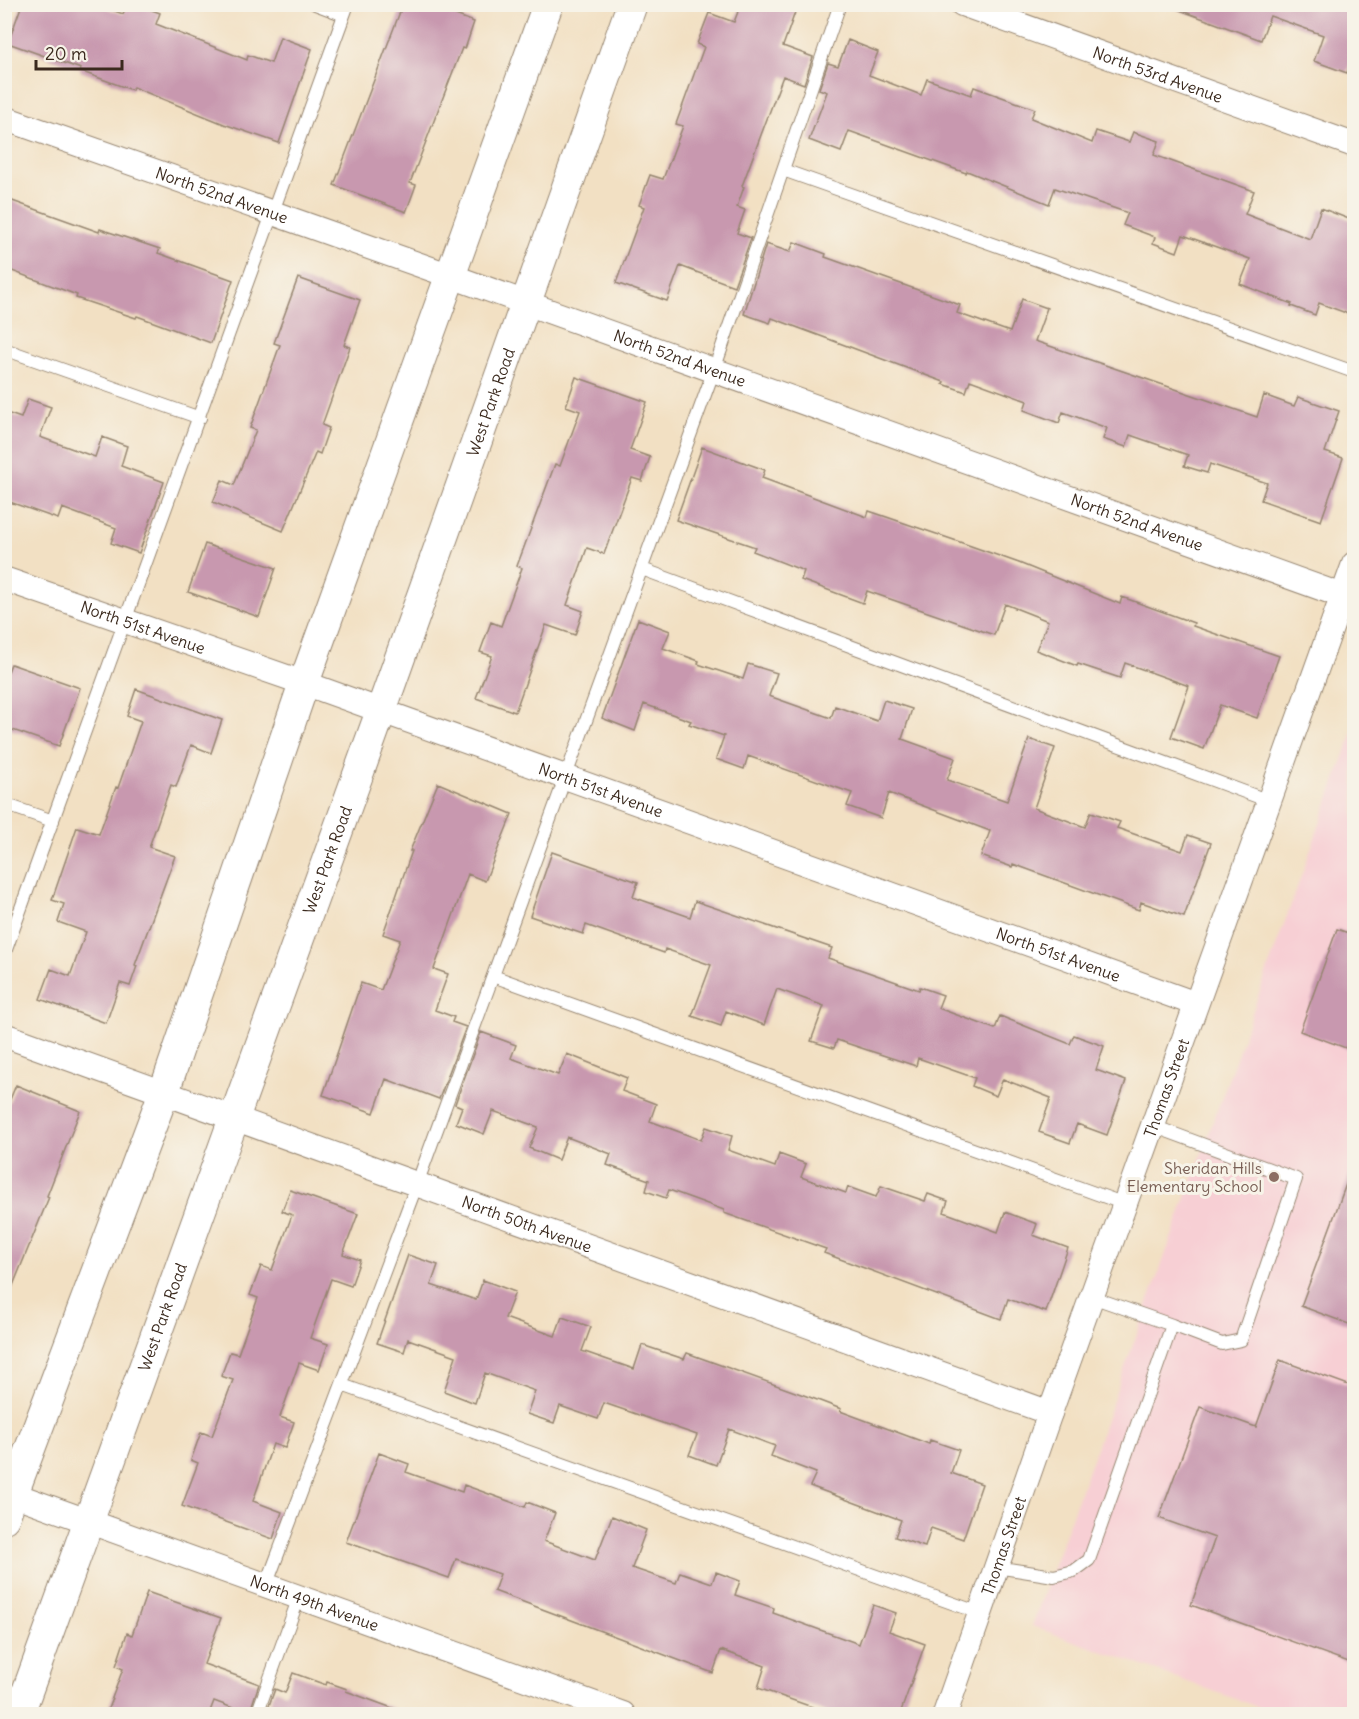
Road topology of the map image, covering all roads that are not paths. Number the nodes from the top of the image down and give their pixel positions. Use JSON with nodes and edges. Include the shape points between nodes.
{"nodes":[{"id":1,"x":315,"y":4,"type":"edge"},
{"id":2,"x":548,"y":4,"type":"edge"},
{"id":3,"x":632,"y":4,"type":"edge"},
{"id":4,"x":840,"y":4,"type":"edge"},
{"id":5,"x":962,"y":4,"type":"edge"},
{"id":6,"x":346,"y":10,"type":"edge"},
{"id":7,"x":4,"y":118,"type":"edge"},
{"id":8,"x":1354,"y":145,"type":"edge"},
{"id":9,"x":783,"y":170,"type":"junction"},
{"id":10,"x":273,"y":213,"type":"junction"},
{"id":11,"x":452,"y":276,"type":"junction"},
{"id":12,"x":526,"y":302,"type":"junction"},
{"id":13,"x":4,"y":349,"type":"edge"},
{"id":14,"x":714,"y":370,"type":"junction"},
{"id":15,"x":1354,"y":372,"type":"edge"},
{"id":16,"x":200,"y":418,"type":"junction"},
{"id":17,"x":1354,"y":564,"type":"edge"},
{"id":18,"x":642,"y":569,"type":"junction"},
{"id":19,"x":4,"y":579,"type":"edge"},
{"id":20,"x":1349,"y":598,"type":"edge"},
{"id":21,"x":126,"y":621,"type":"junction"},
{"id":22,"x":304,"y":683,"type":"junction"},
{"id":23,"x":381,"y":711,"type":"junction"},
{"id":24,"x":566,"y":777,"type":"junction"},
{"id":25,"x":1269,"y":801,"type":"junction"},
{"id":26,"x":4,"y":804,"type":"edge"},
{"id":27,"x":53,"y":821,"type":"junction"},
{"id":28,"x":4,"y":955,"type":"edge"},
{"id":29,"x":493,"y":976,"type":"junction"},
{"id":30,"x":1196,"y":1004,"type":"junction"},
{"id":31,"x":4,"y":1035,"type":"edge"},
{"id":32,"x":164,"y":1092,"type":"junction"},
{"id":33,"x":234,"y":1118,"type":"junction"},
{"id":34,"x":1153,"y":1126,"type":"junction"},
{"id":35,"x":417,"y":1184,"type":"junction"},
{"id":36,"x":1125,"y":1204,"type":"junction"},
{"id":37,"x":1092,"y":1297,"type":"junction"},
{"id":38,"x":1172,"y":1325,"type":"junction"},
{"id":39,"x":342,"y":1385,"type":"junction"},
{"id":40,"x":1050,"y":1413,"type":"junction"},
{"id":41,"x":7,"y":1501,"type":"edge"},
{"id":42,"x":88,"y":1521,"type":"junction"},
{"id":43,"x":996,"y":1567,"type":"junction"},
{"id":44,"x":266,"y":1586,"type":"junction"},
{"id":45,"x":299,"y":1597,"type":"junction"},
{"id":46,"x":980,"y":1613,"type":"junction"},
{"id":47,"x":19,"y":1714,"type":"edge"},
{"id":48,"x":257,"y":1714,"type":"edge"},
{"id":49,"x":623,"y":1714,"type":"edge"},
{"id":50,"x":945,"y":1714,"type":"edge"}],
"edges":[{"from":1,"to":6,"type":"lane"},
{"from":2,"to":11,"type":"street"},
{"from":3,"to":12,"type":"street","name":"West Park Road"},
{"from":4,"to":9,"type":"lane"},
{"from":5,"to":8,"type":"street","name":"North 53rd Avenue"},
{"from":6,"to":10,"type":"lane"},
{"from":7,"to":10,"type":"street","name":"North 52nd Avenue"},
{"from":9,"to":14,"type":"lane"},
{"from":9,"to":15,"type":"lane"},
{"from":10,"to":11,"type":"street","name":"North 52nd Avenue"},
{"from":10,"to":16,"type":"lane"},
{"from":11,"to":12,"type":"street","name":"North 52nd Avenue"},
{"from":11,"to":22,"type":"street"},
{"from":12,"to":14,"type":"street","name":"North 52nd Avenue"},
{"from":12,"to":23,"type":"street","name":"West Park Road"},
{"from":13,"to":16,"type":"lane"},
{"from":14,"to":18,"type":"lane"},
{"from":14,"to":20,"type":"street","name":"North 52nd Avenue"},
{"from":16,"to":21,"type":"lane"},
{"from":17,"to":20,"type":"street","name":"Thomas Street"},
{"from":18,"to":24,"type":"lane"},
{"from":18,"to":25,"type":"lane"},
{"from":19,"to":21,"type":"street","name":"North 51st Avenue"},
{"from":20,"to":25,"type":"street","name":"Thomas Street"},
{"from":21,"to":22,"type":"street","name":"North 51st Avenue"},
{"from":21,"to":27,"type":"lane"},
{"from":22,"to":23,"type":"street","name":"North 51st Avenue"},
{"from":22,"to":32,"type":"street"},
{"from":23,"to":24,"type":"street","name":"North 51st Avenue"},
{"from":23,"to":33,"type":"street","name":"West Park Road"},
{"from":24,"to":29,"type":"lane"},
{"from":24,"to":30,"type":"street","name":"North 51st Avenue"},
{"from":25,"to":30,"type":"street","name":"Thomas Street"},
{"from":26,"to":27,"type":"lane"},
{"from":27,"to":28,"type":"lane"},
{"from":29,"to":35,"type":"lane"},
{"from":29,"to":36,"type":"lane"},
{"from":30,"to":34,"type":"street","name":"Thomas Street"},
{"from":31,"to":32,"type":"street","name":"North 50th Avenue"},
{"from":32,"to":33,"type":"street","name":"North 50th Avenue"},
{"from":32,"to":41,"type":"street"},
{"from":33,"to":35,"type":"street","name":"North 50th Avenue"},
{"from":33,"to":42,"type":"street","name":"West Park Road"},
{"from":34,"to":36,"type":"street","name":"Thomas Street"},
{"from":34,"to":38,"type":"lane","via":[[1296,1179],[1241,1340],[1221,1344]]},
{"from":35,"to":39,"type":"lane"},
{"from":35,"to":40,"type":"street","name":"North 50th Avenue"},
{"from":36,"to":37,"type":"street","name":"Thomas Street"},
{"from":37,"to":38,"type":"lane"},
{"from":37,"to":40,"type":"street","name":"Thomas Street"},
{"from":38,"to":43,"type":"lane","via":[[1089,1560],[1074,1571],[1054,1576]]},
{"from":39,"to":44,"type":"lane"},
{"from":39,"to":46,"type":"lane"},
{"from":40,"to":43,"type":"street","name":"Thomas Street"},
{"from":41,"to":42,"type":"street","name":"North 49th Avenue"},
{"from":42,"to":44,"type":"street","name":"North 49th Avenue"},
{"from":42,"to":47,"type":"street","name":"West Park Road"},
{"from":43,"to":46,"type":"street","name":"Thomas Street"},
{"from":44,"to":45,"type":"street","name":"North 49th Avenue"},
{"from":45,"to":48,"type":"lane"},
{"from":45,"to":49,"type":"street","name":"North 49th Avenue"},
{"from":46,"to":50,"type":"street","name":"Thomas Street"}]}
